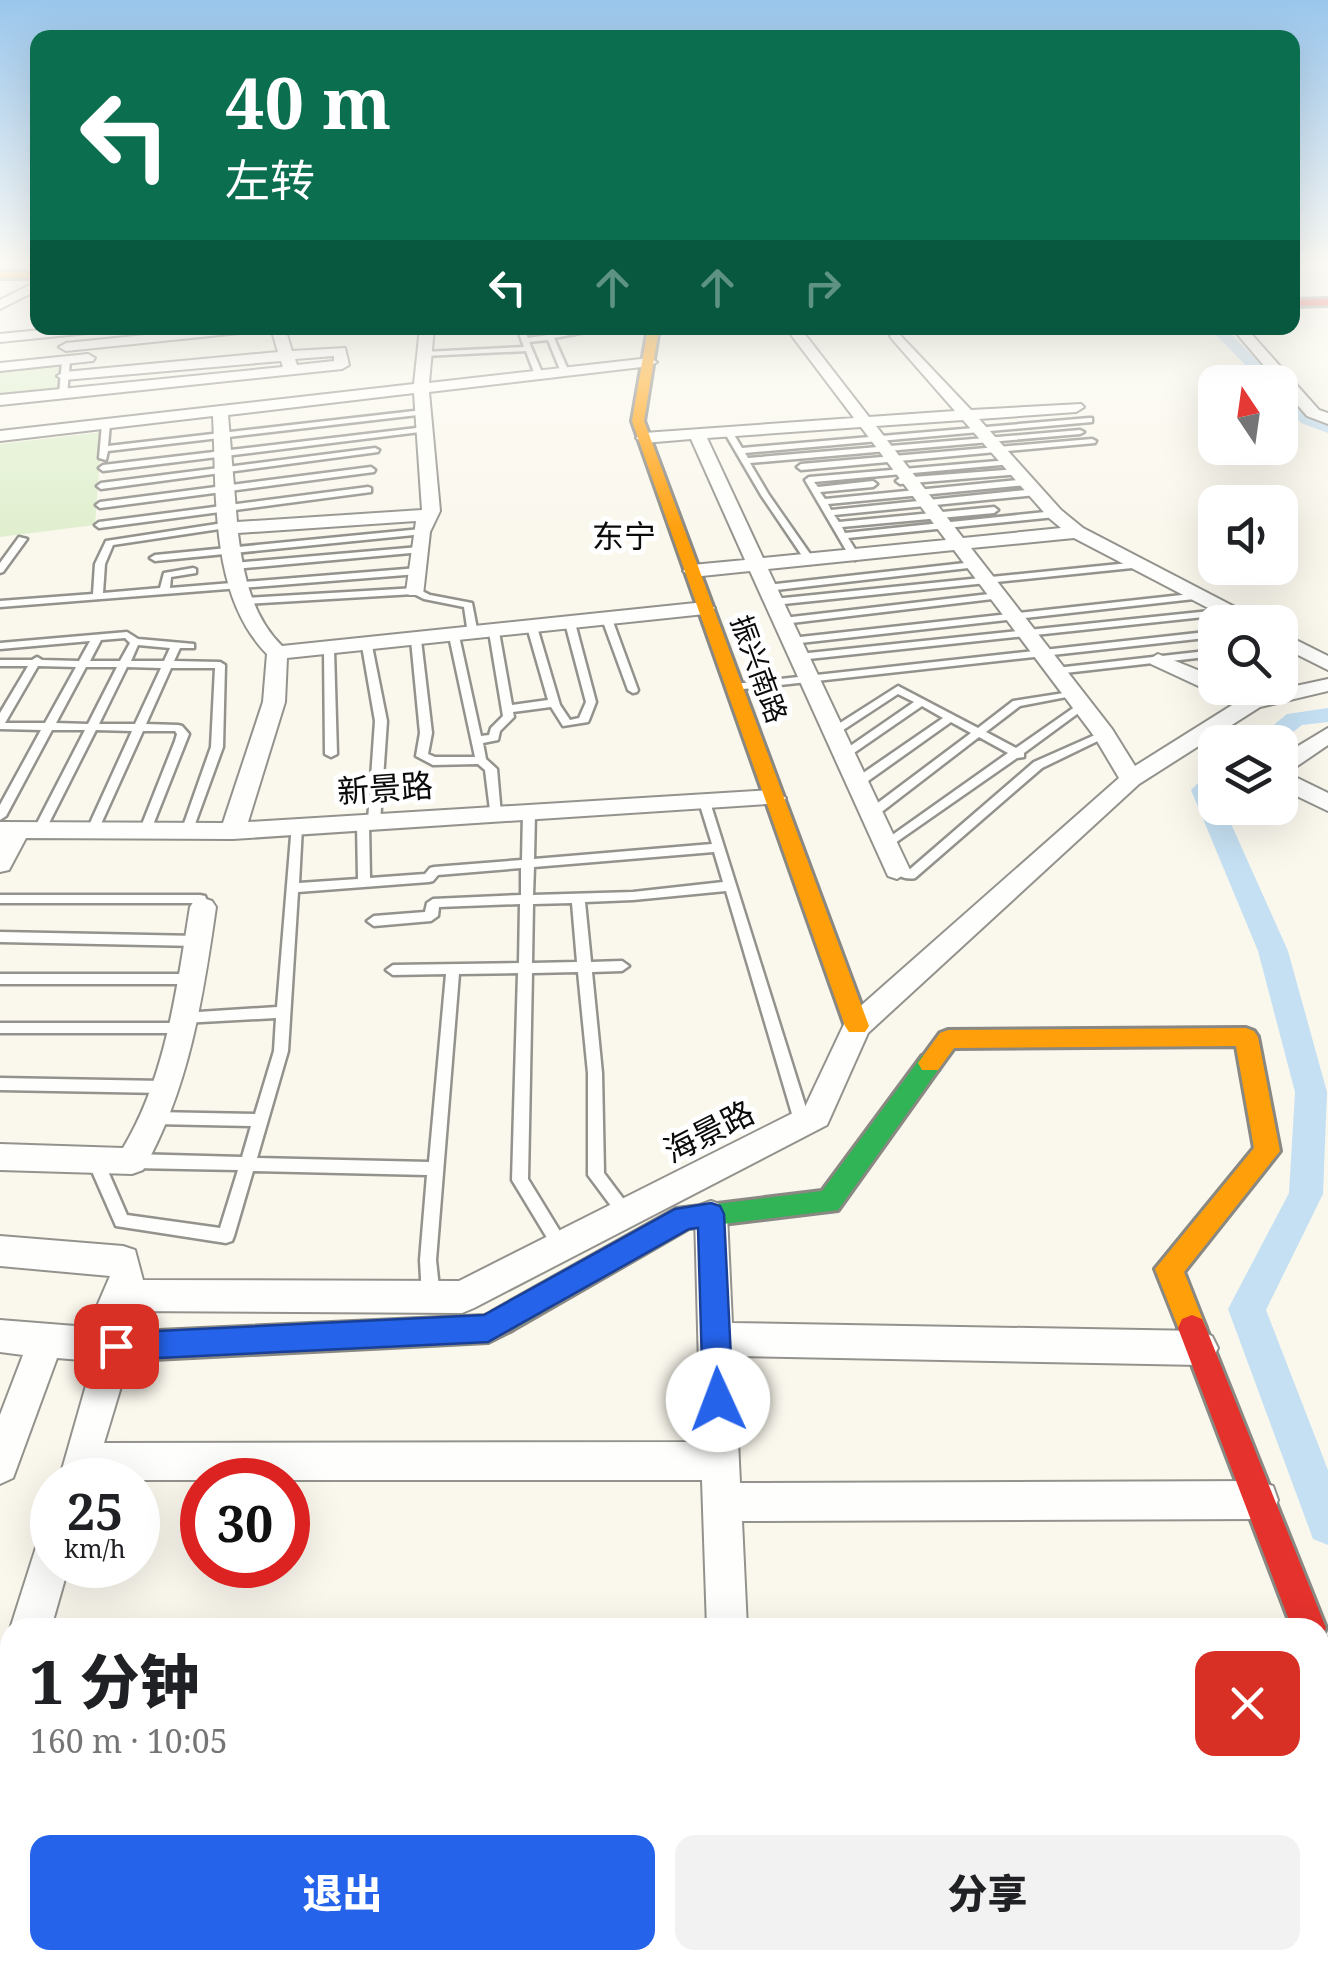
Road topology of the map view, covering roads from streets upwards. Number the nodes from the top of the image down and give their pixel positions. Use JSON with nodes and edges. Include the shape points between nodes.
{"nodes":[{"id":1,"x":177,"y":352,"type":"edge"},
{"id":2,"x":192,"y":352,"type":"edge"},
{"id":3,"x":284,"y":352,"type":"edge"},
{"id":4,"x":425,"y":352,"type":"edge"},
{"id":5,"x":651,"y":352,"type":"edge"},
{"id":6,"x":811,"y":352,"type":"edge"},
{"id":7,"x":911,"y":352,"type":"edge"},
{"id":8,"x":1260,"y":352,"type":"edge"},
{"id":9,"x":0,"y":354,"type":"edge"},
{"id":10,"x":146,"y":362,"type":"edge"},
{"id":11,"x":503,"y":362,"type":"dead end"},
{"id":12,"x":650,"y":362,"type":"junction"},
{"id":13,"x":288,"y":363,"type":"junction"},
{"id":14,"x":0,"y":368,"type":"edge"},
{"id":15,"x":423,"y":371,"type":"junction"},
{"id":16,"x":344,"y":372,"type":"junction"},
{"id":17,"x":0,"y":400,"type":"edge"},
{"id":18,"x":220,"y":411,"type":"junction"},
{"id":19,"x":0,"y":416,"type":"edge"},
{"id":20,"x":1078,"y":416,"type":"road end"},
{"id":21,"x":150,"y":419,"type":"junction"},
{"id":22,"x":1328,"y":419,"type":"edge"},
{"id":23,"x":696,"y":434,"type":"junction"},
{"id":24,"x":0,"y":436,"type":"edge"},
{"id":25,"x":644,"y":438,"type":"junction"},
{"id":26,"x":1013,"y":467,"type":"junction"},
{"id":27,"x":906,"y":475,"type":"junction"},
{"id":28,"x":230,"y":519,"type":"junction"},
{"id":29,"x":422,"y":532,"type":"junction"},
{"id":30,"x":1077,"y":532,"type":"junction"},
{"id":31,"x":960,"y":546,"type":"junction"},
{"id":32,"x":757,"y":566,"type":"junction"},
{"id":33,"x":692,"y":571,"type":"junction"},
{"id":34,"x":417,"y":581,"type":"road end"},
{"id":35,"x":1216,"y":605,"type":"edge"},
{"id":36,"x":705,"y":608,"type":"junction"},
{"id":37,"x":1298,"y":650,"type":"edge"},
{"id":38,"x":277,"y":654,"type":"junction"},
{"id":39,"x":1158,"y":660,"type":"road end"},
{"id":40,"x":1328,"y":664,"type":"edge"},
{"id":41,"x":1198,"y":677,"type":"edge"},
{"id":42,"x":1328,"y":686,"type":"edge"},
{"id":43,"x":1298,"y":692,"type":"edge"},
{"id":44,"x":1250,"y":705,"type":"edge"},
{"id":45,"x":1226,"y":725,"type":"edge"},
{"id":46,"x":1328,"y":735,"type":"edge"},
{"id":47,"x":1198,"y":745,"type":"edge"},
{"id":48,"x":1298,"y":756,"type":"edge"},
{"id":49,"x":1131,"y":779,"type":"junction"},
{"id":50,"x":1298,"y":788,"type":"edge"},
{"id":51,"x":774,"y":798,"type":"junction"},
{"id":52,"x":1328,"y":803,"type":"edge"},
{"id":53,"x":14,"y":827,"type":"edge"},
{"id":54,"x":233,"y":831,"type":"junction"},
{"id":55,"x":0,"y":864,"type":"edge"},
{"id":56,"x":896,"y":870,"type":"road end"},
{"id":57,"x":203,"y":907,"type":"road end"},
{"id":58,"x":857,"y":1026,"type":"junction"},
{"id":59,"x":0,"y":1157,"type":"edge"},
{"id":60,"x":711,"y":1214,"type":"junction"},
{"id":61,"x":0,"y":1251,"type":"edge"},
{"id":62,"x":118,"y":1295,"type":"junction"},
{"id":63,"x":0,"y":1336,"type":"edge"},
{"id":64,"x":716,"y":1339,"type":"junction"},
{"id":65,"x":46,"y":1340,"type":"junction"},
{"id":66,"x":106,"y":1346,"type":"junction"},
{"id":67,"x":1200,"y":1348,"type":"junction"},
{"id":68,"x":81,"y":1458,"type":"edge"},
{"id":69,"x":720,"y":1462,"type":"junction"},
{"id":70,"x":0,"y":1465,"type":"edge"},
{"id":71,"x":160,"y":1470,"type":"edge"},
{"id":72,"x":1260,"y":1500,"type":"junction"},
{"id":73,"x":722,"y":1502,"type":"junction"},
{"id":74,"x":42,"y":1588,"type":"edge"},
{"id":75,"x":33,"y":1618,"type":"edge"},
{"id":76,"x":728,"y":1618,"type":"edge"},
{"id":77,"x":1305,"y":1618,"type":"edge"}],
"edges":[{"from":1,"to":10,"type":"street"},
{"from":2,"to":10,"type":"street"},
{"from":3,"to":13,"type":"street"},
{"from":4,"to":15,"type":"street"},
{"from":5,"to":12,"type":"street","name":"振兴南路"},
{"from":6,"to":27,"type":"street"},
{"from":7,"to":26,"type":"street"},
{"from":8,"to":22,"type":"street","via":[[1313,413]]},
{"from":9,"to":10,"type":"street"},
{"from":10,"to":13,"type":"street"},
{"from":10,"to":14,"type":"street"},
{"from":10,"to":16,"type":"street"},
{"from":10,"to":17,"type":"street","via":[[62,394]]},
{"from":10,"to":19,"type":"street"},
{"from":10,"to":21,"type":"street"},
{"from":11,"to":15,"type":"street"},
{"from":12,"to":15,"type":"street","via":[[540,375]]},
{"from":12,"to":25,"type":"street","name":"振兴南路","via":[[638,421]]},
{"from":13,"to":16,"type":"street"},
{"from":15,"to":16,"type":"street"},
{"from":15,"to":18,"type":"street"},
{"from":15,"to":29,"type":"street","via":[[431,511]]},
{"from":18,"to":21,"type":"street"},
{"from":18,"to":28,"type":"street"},
{"from":20,"to":26,"type":"street"},
{"from":21,"to":24,"type":"street"},
{"from":23,"to":25,"type":"street"},
{"from":23,"to":27,"type":"street","via":[[727,430]]},
{"from":23,"to":32,"type":"street"},
{"from":25,"to":33,"type":"street","name":"振兴南路"},
{"from":26,"to":27,"type":"street"},
{"from":26,"to":30,"type":"street"},
{"from":27,"to":31,"type":"street"},
{"from":28,"to":29,"type":"street","via":[[363,519]]},
{"from":28,"to":38,"type":"street","via":[[264,644]]},
{"from":29,"to":34,"type":"street"},
{"from":30,"to":31,"type":"street"},
{"from":30,"to":35,"type":"street"},
{"from":31,"to":32,"type":"street"},
{"from":31,"to":49,"type":"street"},
{"from":32,"to":33,"type":"street"},
{"from":32,"to":56,"type":"street"},
{"from":33,"to":36,"type":"street","name":"振兴南路"},
{"from":36,"to":38,"type":"street"},
{"from":36,"to":51,"type":"street","name":"振兴南路"},
{"from":37,"to":40,"type":"street"},
{"from":38,"to":54,"type":"street","via":[[274,702]]},
{"from":39,"to":41,"type":"street"},
{"from":42,"to":43,"type":"street","name":"海景路"},
{"from":44,"to":45,"type":"street","name":"海景路"},
{"from":46,"to":48,"type":"street"},
{"from":47,"to":49,"type":"street","name":"海景路"},
{"from":49,"to":58,"type":"street","name":"海景路"},
{"from":50,"to":52,"type":"street"},
{"from":51,"to":54,"type":"street","name":"新景路"},
{"from":51,"to":58,"type":"street","name":"振兴南路"},
{"from":53,"to":54,"type":"street","name":"新景路"},
{"from":53,"to":55,"type":"street"},
{"from":57,"to":59,"type":"street","via":[[181,1023],[148,1139],[132,1161]]},
{"from":58,"to":62,"type":"street","name":"海景路","via":[[816,1116],[462,1297]]},
{"from":60,"to":64,"type":"street"},
{"from":60,"to":66,"type":"street","via":[[685,1218],[488,1328]]},
{"from":60,"to":67,"type":"street","via":[[829,1202],[948,1039],[1246,1037],[1267,1151],[1170,1269]]},
{"from":61,"to":62,"type":"street","via":[[122,1261],[127,1277]]},
{"from":62,"to":66,"type":"street"},
{"from":63,"to":65,"type":"street"},
{"from":64,"to":67,"type":"street"},
{"from":64,"to":69,"type":"street"},
{"from":65,"to":66,"type":"street"},
{"from":65,"to":70,"type":"street"},
{"from":66,"to":68,"type":"street"},
{"from":67,"to":72,"type":"street"},
{"from":69,"to":71,"type":"street"},
{"from":69,"to":73,"type":"street"},
{"from":72,"to":73,"type":"street"},
{"from":72,"to":77,"type":"street"},
{"from":73,"to":76,"type":"street"},
{"from":74,"to":75,"type":"street"}]}
